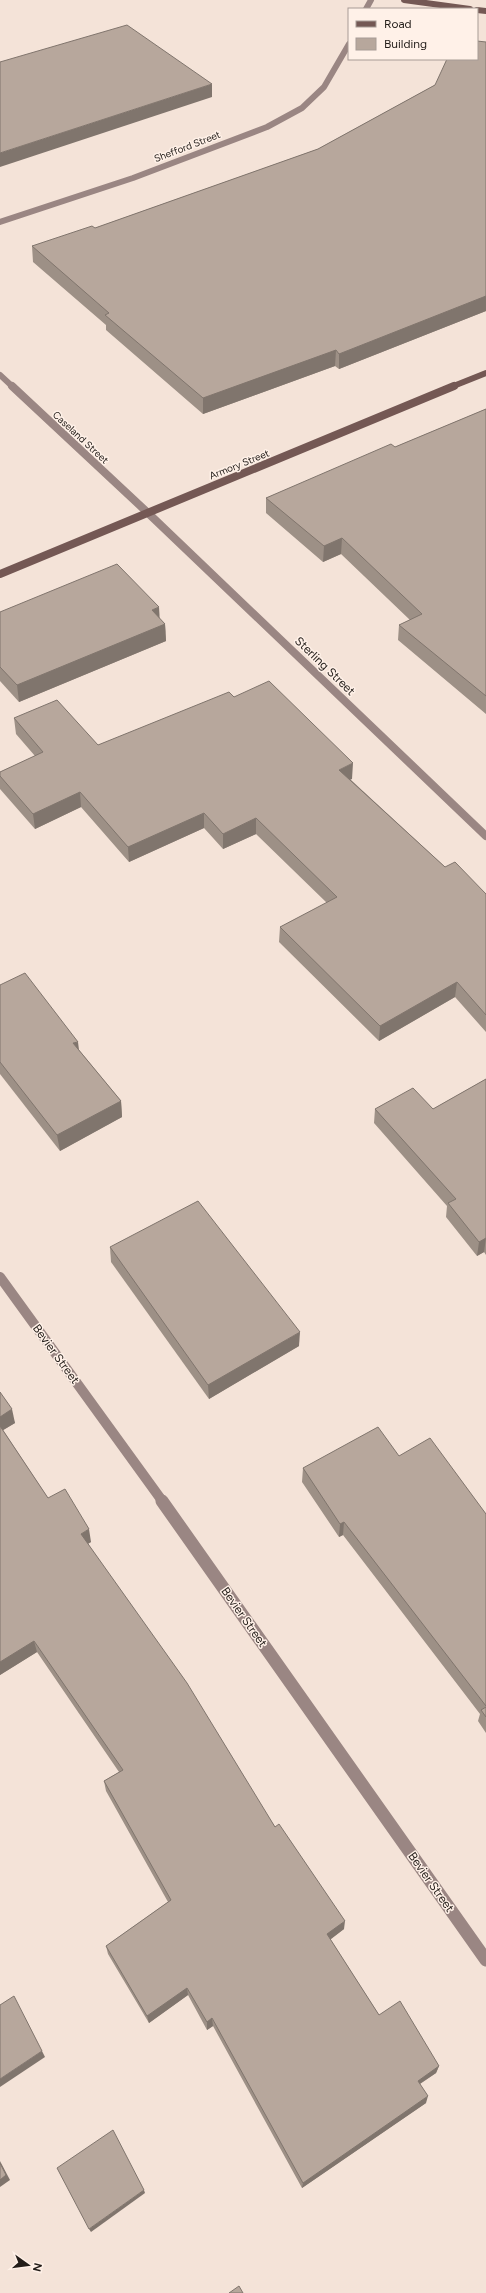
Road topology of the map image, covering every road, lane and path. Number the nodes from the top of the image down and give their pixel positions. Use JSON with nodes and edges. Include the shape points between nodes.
{"nodes":[{"id":1,"x":404,"y":0,"type":"edge"},
{"id":2,"x":463,"y":8,"type":"edge"},
{"id":3,"x":348,"y":46,"type":"edge"},
{"id":4,"x":0,"y":222,"type":"edge"},
{"id":5,"x":486,"y":373,"type":"edge"},
{"id":6,"x":0,"y":375,"type":"edge"},
{"id":7,"x":148,"y":513,"type":"junction"},
{"id":8,"x":0,"y":574,"type":"edge"},
{"id":9,"x":486,"y":836,"type":"edge"},
{"id":10,"x":0,"y":1277,"type":"edge"},
{"id":11,"x":486,"y":1960,"type":"edge"}],
"edges":[{"from":1,"to":2,"type":"main road"},
{"from":3,"to":4,"type":"street","name":"Shefford Street","via":[[324,87],[302,108],[268,127],[133,178]]},
{"from":5,"to":7,"type":"main road","name":"Armory Street"},
{"from":6,"to":7,"type":"street","name":"Caseland Street"},
{"from":7,"to":8,"type":"main road","name":"Armory Street"},
{"from":7,"to":9,"type":"street","name":"Sterling Street"},
{"from":10,"to":11,"type":"street","name":"Bevier Street","via":[[175,1519]]}]}
